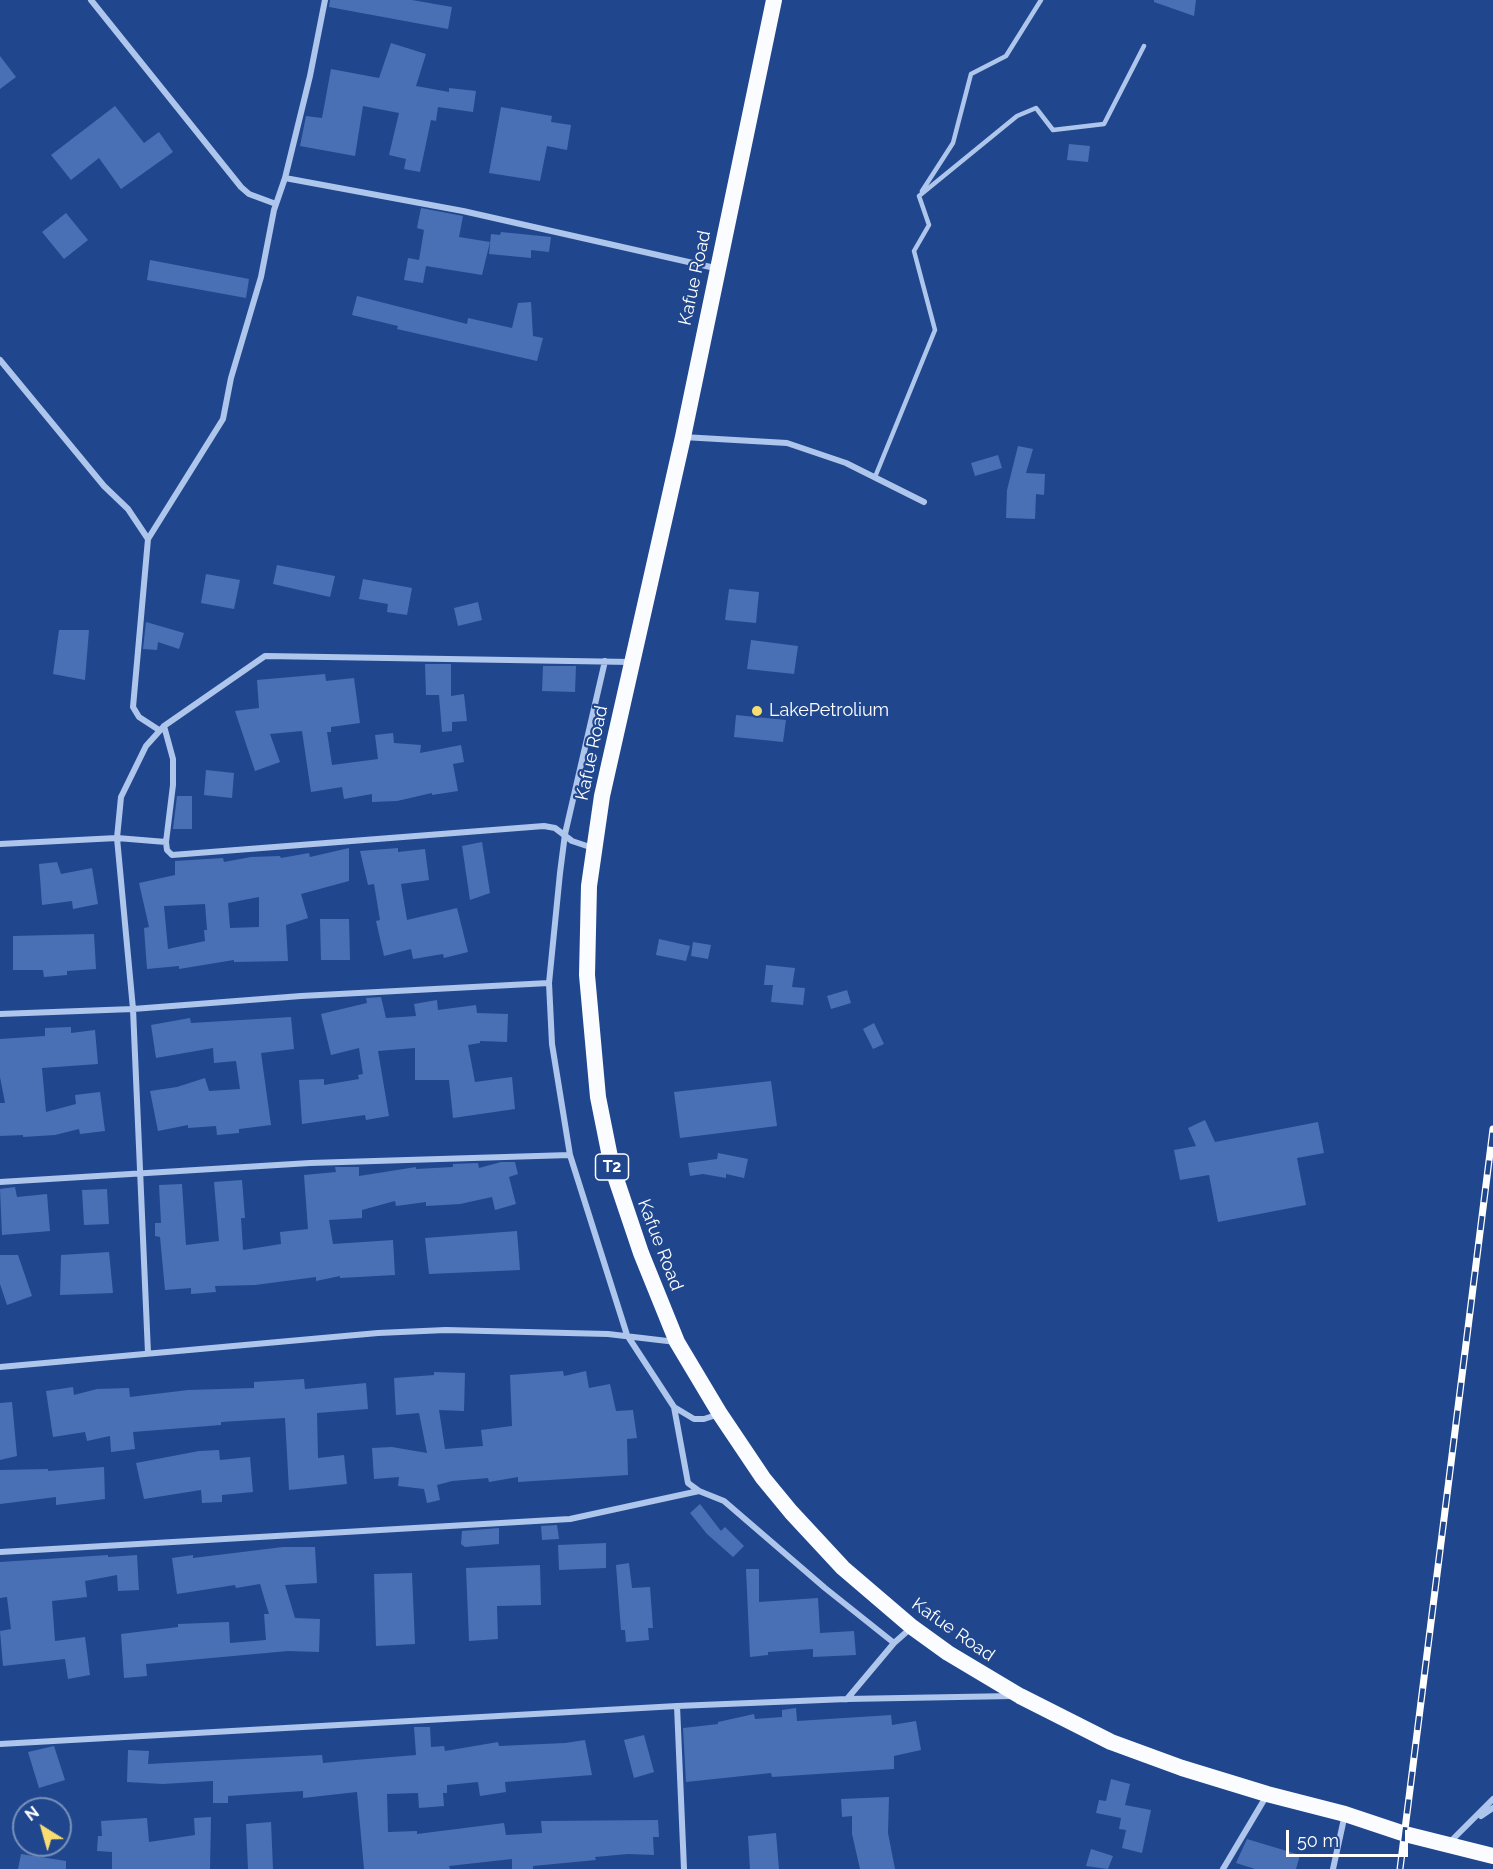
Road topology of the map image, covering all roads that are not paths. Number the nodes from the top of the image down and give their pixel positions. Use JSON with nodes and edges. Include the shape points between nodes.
{"nodes":[{"id":1,"x":91,"y":0,"type":"edge"},
{"id":2,"x":325,"y":0,"type":"edge"},
{"id":3,"x":774,"y":0,"type":"edge"},
{"id":4,"x":1041,"y":0,"type":"edge"},
{"id":5,"x":1144,"y":46,"type":"dead end"},
{"id":6,"x":285,"y":178,"type":"junction"},
{"id":7,"x":919,"y":196,"type":"junction"},
{"id":8,"x":276,"y":204,"type":"junction"},
{"id":9,"x":716,"y":268,"type":"junction"},
{"id":10,"x":0,"y":360,"type":"edge"},
{"id":11,"x":683,"y":437,"type":"junction"},
{"id":12,"x":875,"y":477,"type":"junction"},
{"id":13,"x":924,"y":502,"type":"dead end"},
{"id":14,"x":148,"y":539,"type":"junction"},
{"id":15,"x":605,"y":661,"type":"junction"},
{"id":16,"x":632,"y":662,"type":"junction"},
{"id":17,"x":162,"y":728,"type":"junction"},
{"id":18,"x":565,"y":834,"type":"junction"},
{"id":19,"x":117,"y":837,"type":"junction"},
{"id":20,"x":166,"y":842,"type":"junction"},
{"id":21,"x":0,"y":844,"type":"edge"},
{"id":22,"x":593,"y":849,"type":"junction"},
{"id":23,"x":549,"y":983,"type":"junction"},
{"id":24,"x":133,"y":1009,"type":"junction"},
{"id":25,"x":0,"y":1014,"type":"edge"},
{"id":26,"x":570,"y":1155,"type":"junction"},
{"id":27,"x":138,"y":1173,"type":"junction"},
{"id":28,"x":0,"y":1182,"type":"edge"},
{"id":29,"x":627,"y":1335,"type":"junction"},
{"id":30,"x":676,"y":1342,"type":"junction"},
{"id":31,"x":148,"y":1353,"type":"junction"},
{"id":32,"x":0,"y":1367,"type":"edge"},
{"id":33,"x":674,"y":1407,"type":"junction"},
{"id":34,"x":720,"y":1414,"type":"junction"},
{"id":35,"x":699,"y":1491,"type":"junction"},
{"id":36,"x":0,"y":1552,"type":"edge"},
{"id":37,"x":912,"y":1627,"type":"junction"},
{"id":38,"x":894,"y":1643,"type":"junction"},
{"id":39,"x":1020,"y":1696,"type":"junction"},
{"id":40,"x":847,"y":1699,"type":"junction"},
{"id":41,"x":676,"y":1706,"type":"junction"},
{"id":42,"x":0,"y":1744,"type":"edge"},
{"id":43,"x":1267,"y":1794,"type":"junction"},
{"id":44,"x":1493,"y":1799,"type":"edge"},
{"id":45,"x":1493,"y":1808,"type":"edge"},
{"id":46,"x":1345,"y":1814,"type":"junction"},
{"id":47,"x":1470,"y":1825,"type":"junction"},
{"id":48,"x":1449,"y":1843,"type":"junction"},
{"id":49,"x":1493,"y":1856,"type":"edge"},
{"id":50,"x":684,"y":1869,"type":"edge"},
{"id":51,"x":1223,"y":1869,"type":"edge"},
{"id":52,"x":1333,"y":1869,"type":"edge"}],
"edges":[{"from":1,"to":8,"type":"street","via":[[241,187]]},
{"from":2,"to":6,"type":"street"},
{"from":3,"to":9,"type":"highway","name":"Kafue Road","number":"T2"},
{"from":4,"to":7,"type":"lane","via":[[1006,56],[971,74],[953,143]]},
{"from":5,"to":7,"type":"lane","via":[[1104,124],[1053,130],[1036,108],[1017,116]]},
{"from":6,"to":8,"type":"street"},
{"from":6,"to":9,"type":"street","via":[[463,211]]},
{"from":7,"to":12,"type":"lane","via":[[928,225],[914,251],[935,330]]},
{"from":8,"to":14,"type":"street","via":[[223,419]]},
{"from":9,"to":11,"type":"highway","name":"Kafue Road","number":"T2"},
{"from":10,"to":14,"type":"street","via":[[104,486],[128,509]]},
{"from":11,"to":12,"type":"street","via":[[787,443]]},
{"from":11,"to":16,"type":"highway","name":"Kafue Road","number":"T2"},
{"from":12,"to":13,"type":"street"},
{"from":14,"to":17,"type":"street","via":[[134,707],[139,717]]},
{"from":15,"to":16,"type":"street"},
{"from":15,"to":17,"type":"street","via":[[274,655],[258,660]]},
{"from":15,"to":18,"type":"street"},
{"from":16,"to":22,"type":"highway","name":"Kafue Road","number":"T2"},
{"from":17,"to":19,"type":"street","via":[[146,746],[128,780],[117,816]]},
{"from":17,"to":20,"type":"street","via":[[174,772]]},
{"from":18,"to":20,"type":"street","via":[[543,826],[178,856],[167,850]]},
{"from":18,"to":22,"type":"street"},
{"from":18,"to":23,"type":"street"},
{"from":19,"to":20,"type":"street"},
{"from":19,"to":21,"type":"street"},
{"from":19,"to":24,"type":"street"},
{"from":22,"to":30,"type":"highway","name":"Kafue Road","number":"T2","via":[[586,975],[598,1097],[621,1199]]},
{"from":23,"to":24,"type":"street"},
{"from":23,"to":26,"type":"street","via":[[552,1044]]},
{"from":24,"to":25,"type":"street"},
{"from":24,"to":27,"type":"street"},
{"from":26,"to":27,"type":"street"},
{"from":26,"to":29,"type":"street"},
{"from":27,"to":28,"type":"street"},
{"from":27,"to":31,"type":"street"},
{"from":29,"to":30,"type":"street"},
{"from":29,"to":31,"type":"street","via":[[446,1330]]},
{"from":29,"to":33,"type":"street"},
{"from":30,"to":34,"type":"highway","name":"Kafue Road","number":"T2"},
{"from":31,"to":32,"type":"street"},
{"from":33,"to":34,"type":"street","via":[[694,1419]]},
{"from":33,"to":35,"type":"street","via":[[688,1483]]},
{"from":34,"to":37,"type":"highway","name":"Kafue Road","number":"T2","via":[[763,1478],[809,1533]]},
{"from":35,"to":36,"type":"street","via":[[570,1519]]},
{"from":35,"to":38,"type":"street","via":[[724,1501]]},
{"from":37,"to":38,"type":"street"},
{"from":37,"to":39,"type":"highway","name":"Kafue Road","number":"T2"},
{"from":38,"to":40,"type":"street"},
{"from":39,"to":40,"type":"street"},
{"from":39,"to":43,"type":"highway","name":"Kafue Road","number":"T2","via":[[1111,1742]]},
{"from":40,"to":41,"type":"street"},
{"from":41,"to":42,"type":"street"},
{"from":41,"to":50,"type":"street"},
{"from":43,"to":46,"type":"highway","name":"Kafue Road","number":"T2"},
{"from":43,"to":51,"type":"street"},
{"from":44,"to":47,"type":"street"},
{"from":45,"to":47,"type":"street"},
{"from":46,"to":48,"type":"highway","name":"Kafue Road","number":"T2","via":[[1405,1834]]},
{"from":46,"to":52,"type":"street"},
{"from":47,"to":48,"type":"street"},
{"from":48,"to":49,"type":"highway","name":"Kafue Road","number":"T2"}]}
